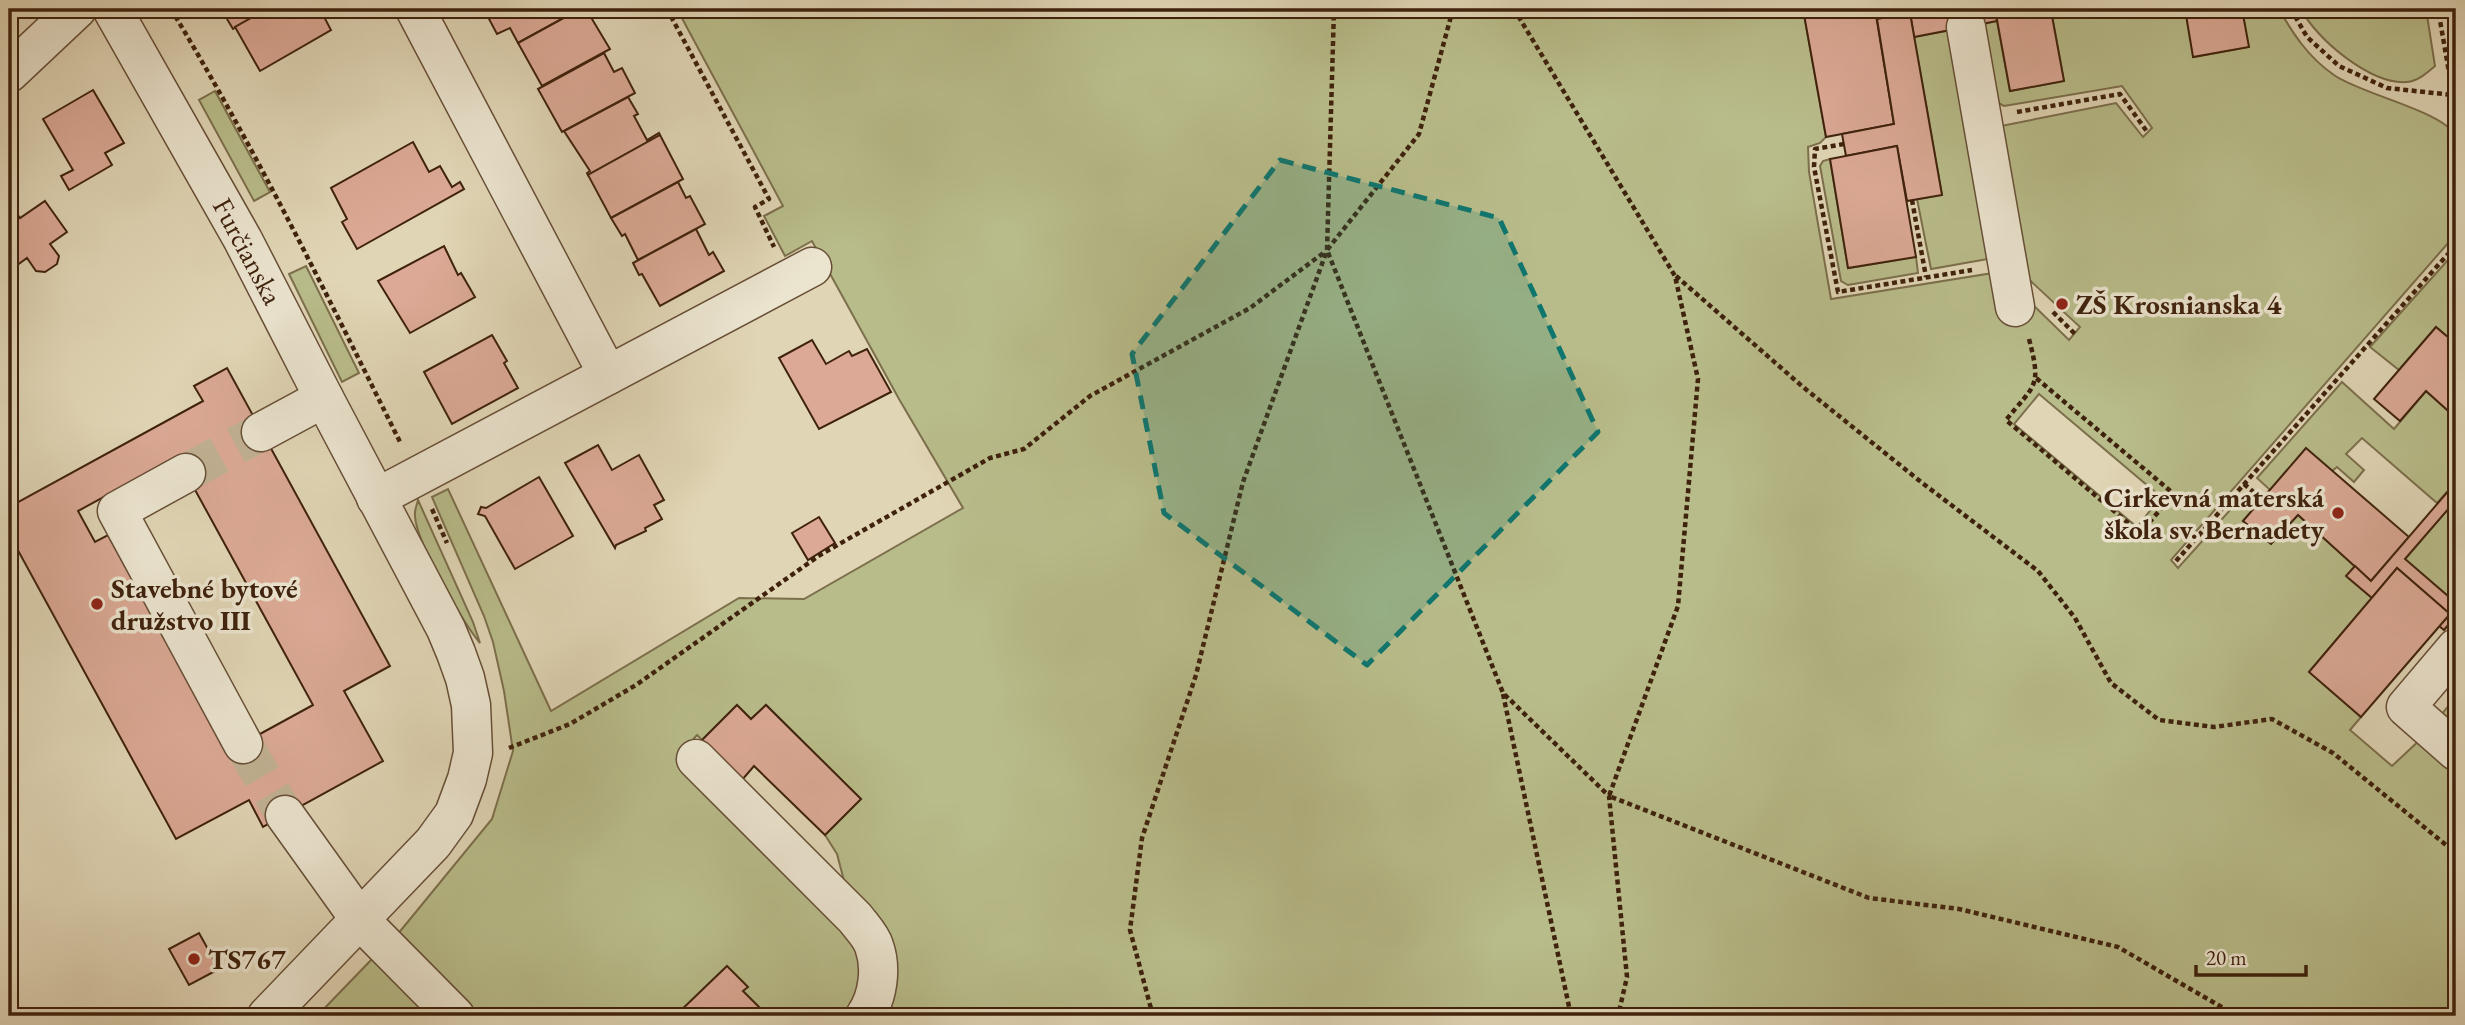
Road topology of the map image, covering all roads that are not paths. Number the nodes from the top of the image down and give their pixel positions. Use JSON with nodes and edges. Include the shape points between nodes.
{"nodes":[{"id":1,"x":76,"y":9,"type":"edge"},
{"id":2,"x":112,"y":9,"type":"edge"},
{"id":3,"x":415,"y":9,"type":"edge"},
{"id":4,"x":1966,"y":27,"type":"dead end"},
{"id":5,"x":9,"y":73,"type":"edge"},
{"id":6,"x":800,"y":273,"type":"road end"},
{"id":7,"x":2014,"y":307,"type":"road end"},
{"id":8,"x":608,"y":375,"type":"junction"},
{"id":9,"x":324,"y":398,"type":"junction"},
{"id":10,"x":261,"y":432,"type":"tunnel mouth"},
{"id":11,"x":186,"y":473,"type":"tunnel mouth"},
{"id":12,"x":376,"y":498,"type":"junction"},
{"id":13,"x":2456,"y":648,"type":"edge"},
{"id":14,"x":243,"y":744,"type":"tunnel mouth"},
{"id":15,"x":2456,"y":751,"type":"edge"},
{"id":16,"x":696,"y":759,"type":"dead end"},
{"id":17,"x":285,"y":815,"type":"tunnel mouth"},
{"id":18,"x":361,"y":921,"type":"junction"},
{"id":19,"x":267,"y":1016,"type":"edge"},
{"id":20,"x":455,"y":1016,"type":"edge"},
{"id":21,"x":865,"y":1016,"type":"edge"}],
"edges":[{"from":1,"to":5,"type":"street"},
{"from":2,"to":9,"type":"street","name":"Furčianska","via":[[243,240]]},
{"from":3,"to":8,"type":"street"},
{"from":4,"to":7,"type":"street"},
{"from":6,"to":8,"type":"street"},
{"from":8,"to":12,"type":"street"},
{"from":9,"to":10,"type":"street"},
{"from":9,"to":12,"type":"street","name":"Furčianska"},
{"from":11,"to":14,"type":"street","via":[[117,511]]},
{"from":12,"to":18,"type":"street","name":"Furčianska","via":[[446,629],[465,678],[473,730],[467,779],[454,814]]},
{"from":13,"to":15,"type":"street","via":[[2406,707]]},
{"from":16,"to":21,"type":"street","via":[[855,918],[873,944],[879,970]]},
{"from":17,"to":18,"type":"street"},
{"from":18,"to":19,"type":"street","name":"Furčianska"},
{"from":18,"to":20,"type":"street"}]}
